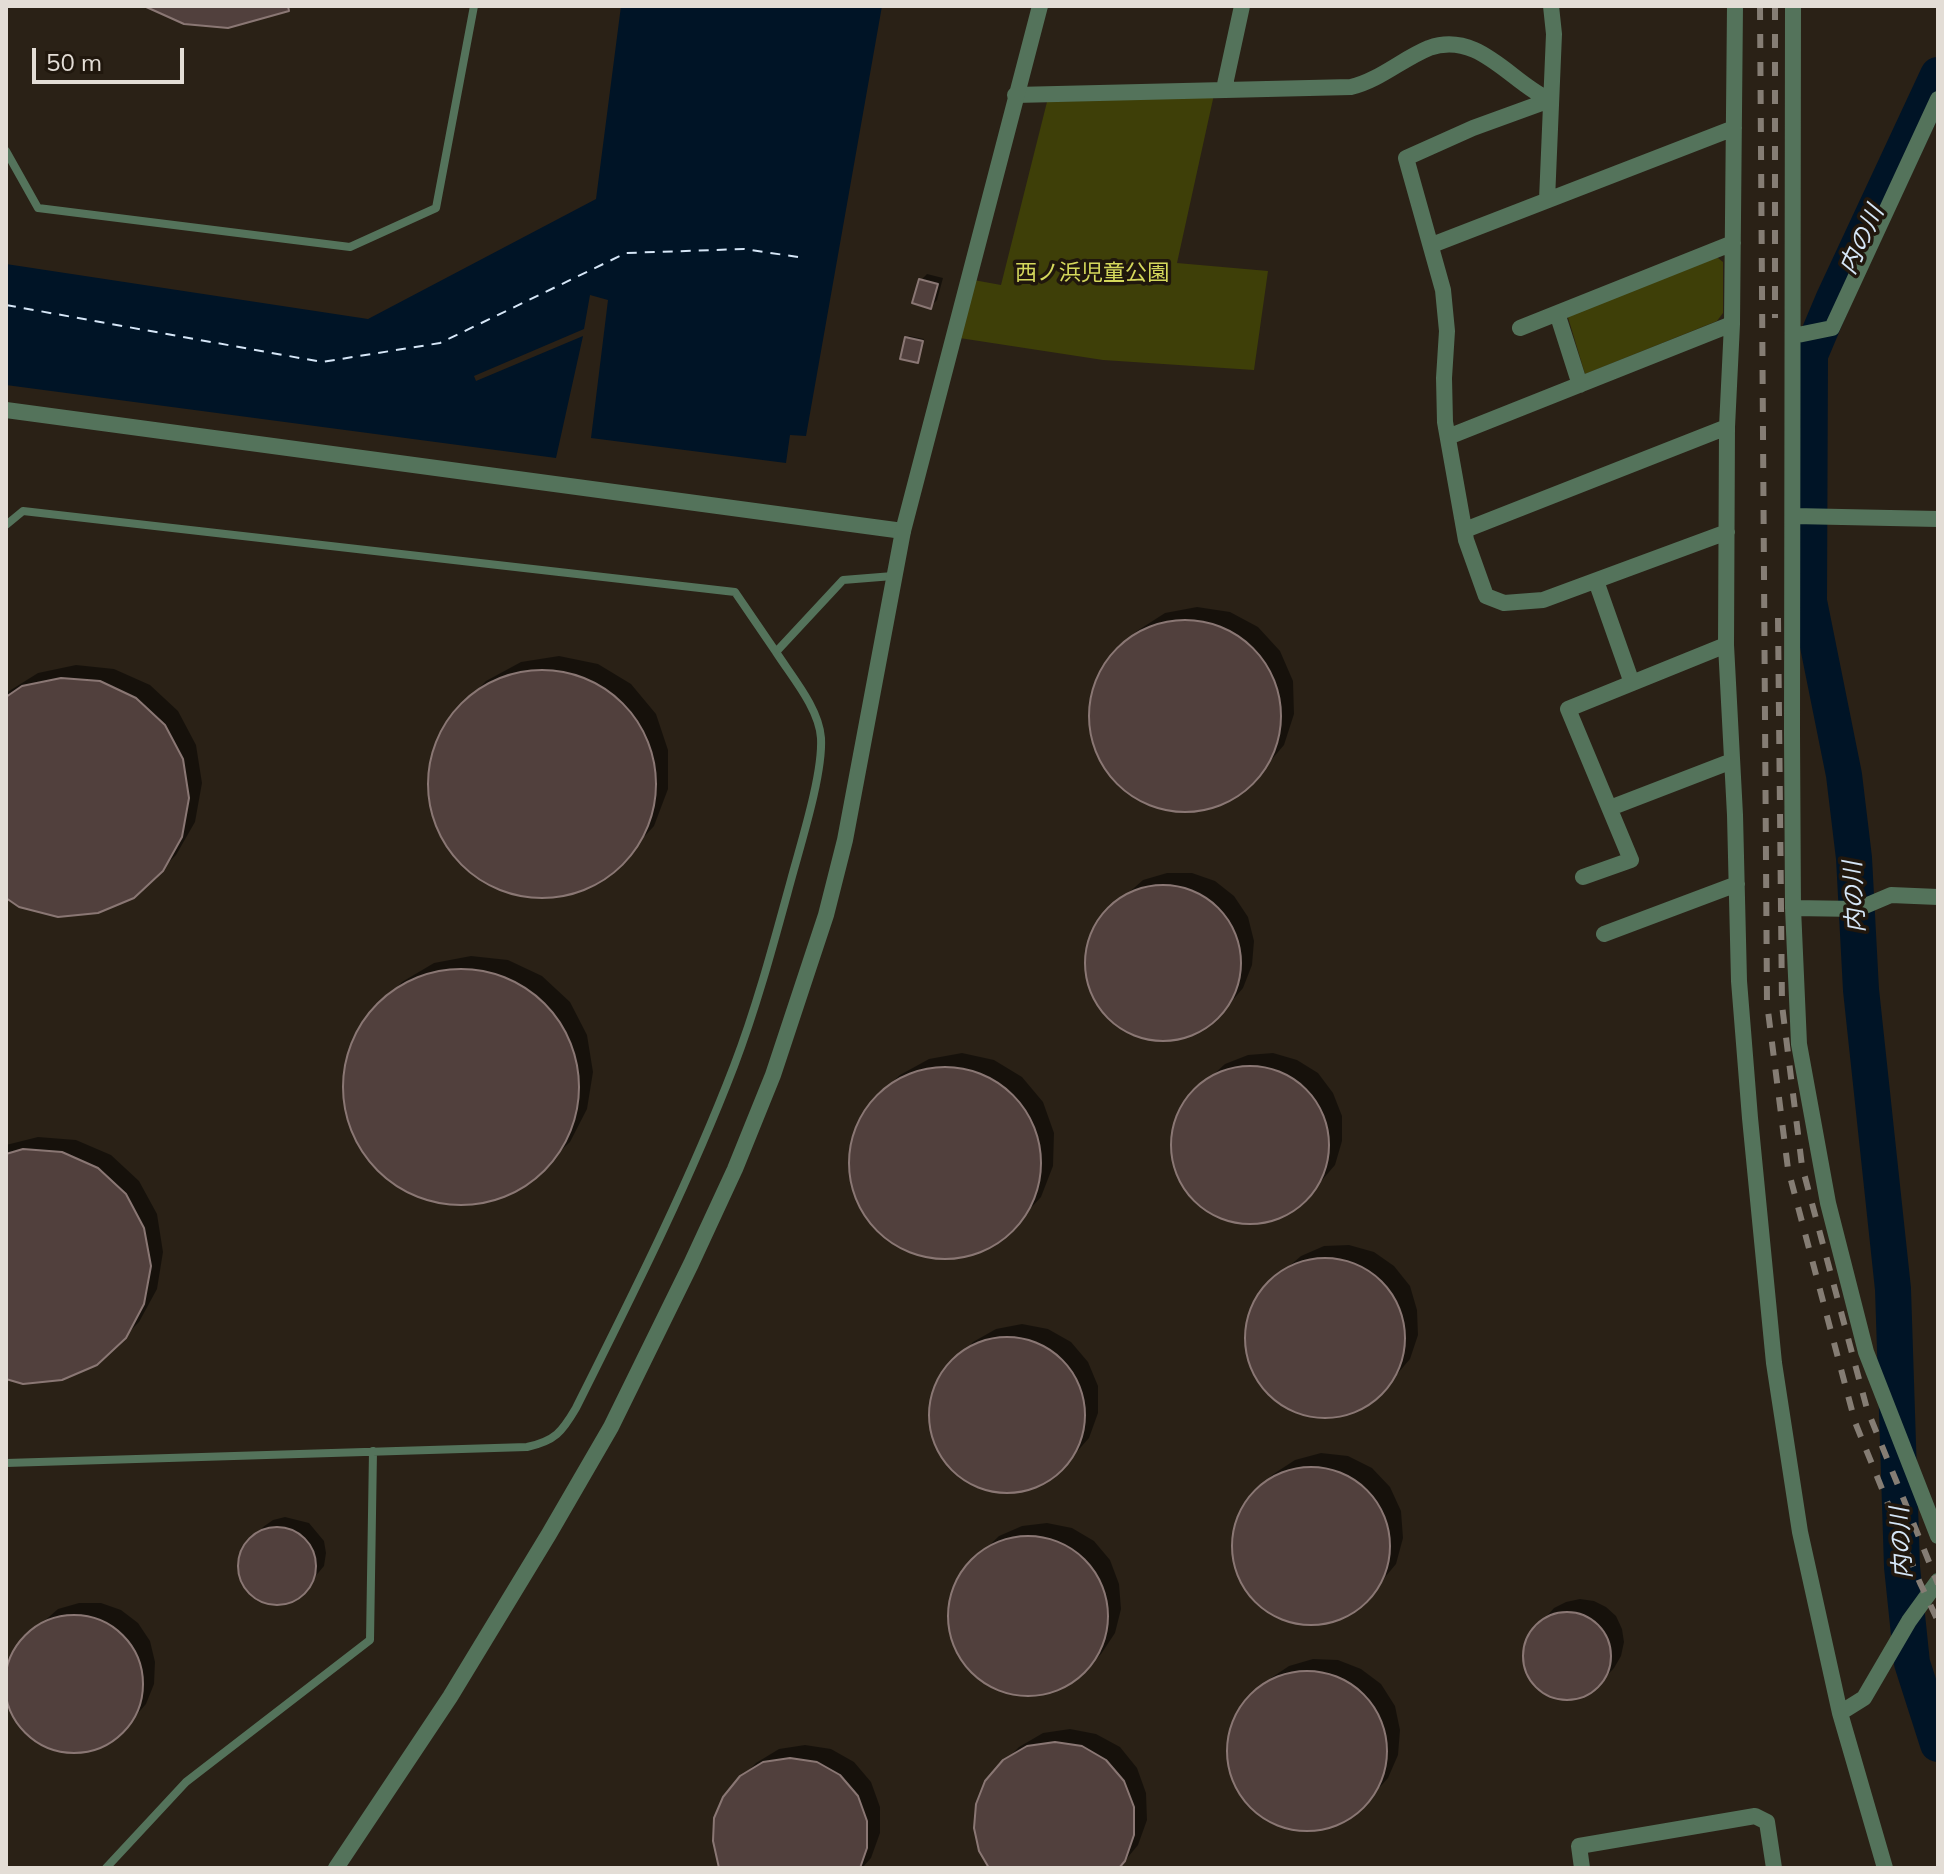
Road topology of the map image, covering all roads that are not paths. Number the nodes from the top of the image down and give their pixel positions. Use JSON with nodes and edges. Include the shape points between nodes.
{"nodes":[{"id":1,"x":474,"y":6,"type":"edge"},
{"id":2,"x":1040,"y":6,"type":"edge"},
{"id":3,"x":1242,"y":6,"type":"edge"},
{"id":4,"x":1551,"y":6,"type":"edge"},
{"id":5,"x":1735,"y":6,"type":"edge"},
{"id":6,"x":1793,"y":6,"type":"edge"},
{"id":7,"x":1224,"y":89,"type":"junction"},
{"id":8,"x":1015,"y":95,"type":"junction"},
{"id":9,"x":1938,"y":99,"type":"edge"},
{"id":10,"x":1550,"y":100,"type":"junction"},
{"id":11,"x":1734,"y":128,"type":"junction"},
{"id":12,"x":6,"y":151,"type":"edge"},
{"id":13,"x":1547,"y":200,"type":"junction"},
{"id":14,"x":1733,"y":243,"type":"junction"},
{"id":15,"x":1432,"y":245,"type":"junction"},
{"id":16,"x":1557,"y":313,"type":"junction"},
{"id":17,"x":1732,"y":324,"type":"junction"},
{"id":18,"x":1520,"y":328,"type":"dead end"},
{"id":19,"x":1793,"y":336,"type":"junction"},
{"id":20,"x":1580,"y":385,"type":"junction"},
{"id":21,"x":6,"y":410,"type":"edge"},
{"id":22,"x":1727,"y":427,"type":"junction"},
{"id":23,"x":1448,"y":437,"type":"junction"},
{"id":24,"x":1794,"y":516,"type":"junction"},
{"id":25,"x":1938,"y":519,"type":"edge"},
{"id":26,"x":6,"y":525,"type":"edge"},
{"id":27,"x":1465,"y":530,"type":"junction"},
{"id":28,"x":903,"y":531,"type":"junction"},
{"id":29,"x":1727,"y":532,"type":"junction"},
{"id":30,"x":893,"y":576,"type":"junction"},
{"id":31,"x":1596,"y":581,"type":"junction"},
{"id":32,"x":1726,"y":645,"type":"junction"},
{"id":33,"x":776,"y":652,"type":"junction"},
{"id":34,"x":1632,"y":683,"type":"junction"},
{"id":35,"x":1732,"y":761,"type":"junction"},
{"id":36,"x":1610,"y":808,"type":"junction"},
{"id":37,"x":1583,"y":877,"type":"dead end"},
{"id":38,"x":1737,"y":884,"type":"junction"},
{"id":39,"x":1938,"y":897,"type":"edge"},
{"id":40,"x":1793,"y":908,"type":"junction"},
{"id":41,"x":1604,"y":934,"type":"dead end"},
{"id":42,"x":373,"y":1451,"type":"junction"},
{"id":43,"x":6,"y":1463,"type":"edge"},
{"id":44,"x":1938,"y":1536,"type":"edge"},
{"id":45,"x":1938,"y":1581,"type":"edge"},
{"id":46,"x":1840,"y":1713,"type":"junction"},
{"id":47,"x":106,"y":1868,"type":"edge"},
{"id":48,"x":336,"y":1868,"type":"edge"},
{"id":49,"x":1582,"y":1868,"type":"edge"},
{"id":50,"x":1774,"y":1868,"type":"edge"},
{"id":51,"x":1885,"y":1868,"type":"edge"}],
"edges":[{"from":1,"to":12,"type":"lane","via":[[436,208],[350,247],[38,208]]},
{"from":2,"to":8,"type":"street"},
{"from":3,"to":7,"type":"street"},
{"from":4,"to":10,"type":"street"},
{"from":5,"to":11,"type":"street"},
{"from":6,"to":19,"type":"street"},
{"from":7,"to":8,"type":"street"},
{"from":7,"to":10,"type":"street","via":[[1351,87],[1443,45],[1480,52]]},
{"from":8,"to":28,"type":"street"},
{"from":9,"to":19,"type":"street","via":[[1832,328]]},
{"from":10,"to":13,"type":"street"},
{"from":10,"to":15,"type":"street","via":[[1406,158]]},
{"from":11,"to":13,"type":"street"},
{"from":11,"to":14,"type":"street"},
{"from":13,"to":15,"type":"street"},
{"from":14,"to":16,"type":"street"},
{"from":14,"to":17,"type":"street"},
{"from":15,"to":23,"type":"street","via":[[1446,311]]},
{"from":16,"to":18,"type":"street"},
{"from":16,"to":20,"type":"street"},
{"from":17,"to":20,"type":"street"},
{"from":17,"to":22,"type":"street"},
{"from":19,"to":24,"type":"street"},
{"from":20,"to":23,"type":"street"},
{"from":21,"to":28,"type":"street"},
{"from":22,"to":27,"type":"street"},
{"from":22,"to":29,"type":"street"},
{"from":23,"to":27,"type":"street"},
{"from":24,"to":25,"type":"street"},
{"from":24,"to":40,"type":"street"},
{"from":26,"to":33,"type":"lane","via":[[23,511],[735,592]]},
{"from":27,"to":31,"type":"street","via":[[1486,596],[1493,601],[1543,600]]},
{"from":28,"to":30,"type":"street"},
{"from":29,"to":31,"type":"street"},
{"from":29,"to":32,"type":"street"},
{"from":30,"to":33,"type":"lane","via":[[843,580]]},
{"from":30,"to":48,"type":"street","via":[[860,767],[826,915],[791,1027],[735,1169],[611,1427],[450,1697]]},
{"from":31,"to":34,"type":"street"},
{"from":32,"to":34,"type":"street"},
{"from":32,"to":35,"type":"street"},
{"from":33,"to":42,"type":"lane","via":[[821,734],[798,856],[735,1064],[702,1146],[576,1408],[545,1444]]},
{"from":34,"to":36,"type":"street","via":[[1568,709]]},
{"from":35,"to":36,"type":"street"},
{"from":35,"to":38,"type":"street"},
{"from":36,"to":37,"type":"street","via":[[1631,860]]},
{"from":38,"to":41,"type":"street"},
{"from":38,"to":46,"type":"street","via":[[1739,981],[1774,1363],[1800,1532]]},
{"from":39,"to":40,"type":"street","via":[[1891,895],[1858,909]]},
{"from":40,"to":44,"type":"street","via":[[1799,1044],[1828,1203],[1866,1352]]},
{"from":42,"to":43,"type":"lane"},
{"from":42,"to":47,"type":"lane","via":[[370,1640],[186,1782]]},
{"from":45,"to":46,"type":"street","via":[[1864,1698]]},
{"from":46,"to":51,"type":"street"},
{"from":49,"to":50,"type":"street","via":[[1579,1846],[1755,1816],[1767,1822]]}]}
